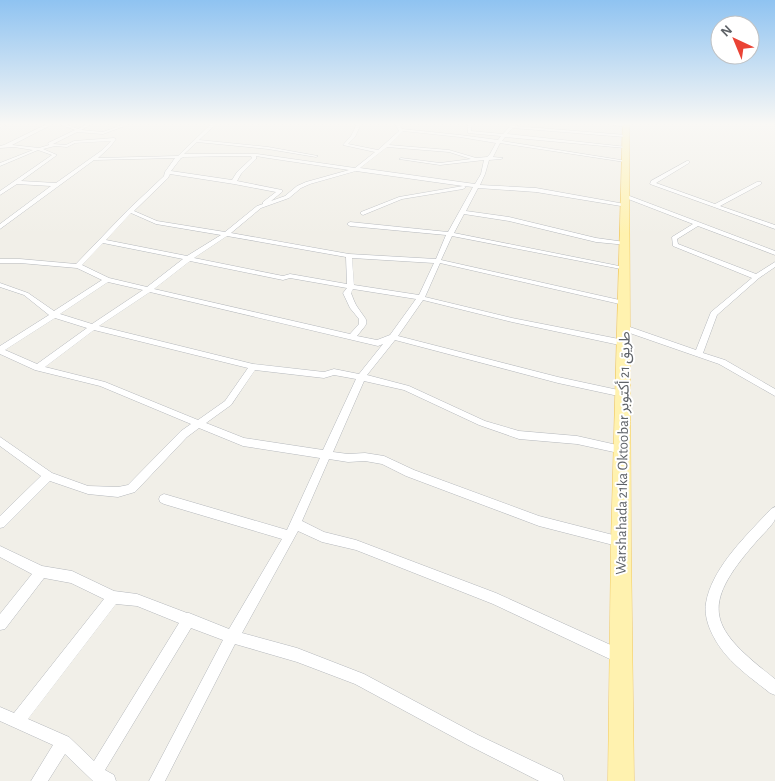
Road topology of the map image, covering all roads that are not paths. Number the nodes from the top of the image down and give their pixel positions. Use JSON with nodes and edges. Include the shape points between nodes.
{"nodes":[{"id":1,"x":47,"y":160,"type":"edge"},
{"id":2,"x":91,"y":160,"type":"edge"},
{"id":3,"x":177,"y":160,"type":"edge"},
{"id":4,"x":251,"y":160,"type":"edge"},
{"id":5,"x":293,"y":160,"type":"edge"},
{"id":6,"x":366,"y":160,"type":"edge"},
{"id":7,"x":400,"y":160,"type":"edge"},
{"id":8,"x":416,"y":160,"type":"edge"},
{"id":9,"x":469,"y":160,"type":"edge"},
{"id":10,"x":488,"y":160,"type":"edge"},
{"id":11,"x":626,"y":160,"type":"edge"},
{"id":12,"x":687,"y":162,"type":"dead end"},
{"id":13,"x":397,"y":164,"type":"dead end"},
{"id":14,"x":356,"y":169,"type":"junction"},
{"id":15,"x":167,"y":172,"type":"junction"},
{"id":16,"x":16,"y":182,"type":"junction"},
{"id":17,"x":234,"y":182,"type":"junction"},
{"id":18,"x":759,"y":183,"type":"dead end"},
{"id":19,"x":57,"y":185,"type":"junction"},
{"id":20,"x":476,"y":185,"type":"junction"},
{"id":21,"x":0,"y":193,"type":"edge"},
{"id":22,"x":625,"y":201,"type":"junction"},
{"id":23,"x":716,"y":206,"type":"junction"},
{"id":24,"x":257,"y":209,"type":"junction"},
{"id":25,"x":130,"y":211,"type":"junction"},
{"id":26,"x":462,"y":212,"type":"junction"},
{"id":27,"x":363,"y":213,"type":"dead end"},
{"id":28,"x":350,"y":224,"type":"dead end"},
{"id":29,"x":697,"y":224,"type":"junction"},
{"id":30,"x":0,"y":227,"type":"edge"},
{"id":31,"x":775,"y":227,"type":"edge"},
{"id":32,"x":227,"y":234,"type":"junction"},
{"id":33,"x":450,"y":234,"type":"junction"},
{"id":34,"x":103,"y":241,"type":"junction"},
{"id":35,"x":625,"y":244,"type":"junction"},
{"id":36,"x":775,"y":253,"type":"edge"},
{"id":37,"x":349,"y":256,"type":"junction"},
{"id":38,"x":189,"y":258,"type":"junction"},
{"id":39,"x":438,"y":261,"type":"junction"},
{"id":40,"x":0,"y":262,"type":"edge"},
{"id":41,"x":775,"y":264,"type":"edge"},
{"id":42,"x":78,"y":266,"type":"junction"},
{"id":43,"x":624,"y":269,"type":"junction"},
{"id":44,"x":757,"y":277,"type":"junction"},
{"id":45,"x":107,"y":280,"type":"junction"},
{"id":46,"x":0,"y":285,"type":"edge"},
{"id":47,"x":351,"y":286,"type":"junction"},
{"id":48,"x":148,"y":290,"type":"junction"},
{"id":49,"x":421,"y":298,"type":"junction"},
{"id":50,"x":624,"y":303,"type":"junction"},
{"id":51,"x":54,"y":315,"type":"junction"},
{"id":52,"x":93,"y":327,"type":"junction"},
{"id":53,"x":624,"y":336,"type":"junction"},
{"id":54,"x":352,"y":337,"type":"junction"},
{"id":55,"x":393,"y":337,"type":"junction"},
{"id":56,"x":0,"y":350,"type":"edge"},
{"id":57,"x":699,"y":353,"type":"junction"},
{"id":58,"x":253,"y":366,"type":"junction"},
{"id":59,"x":38,"y":368,"type":"junction"},
{"id":60,"x":360,"y":378,"type":"junction"},
{"id":61,"x":775,"y":393,"type":"edge"},
{"id":62,"x":623,"y":394,"type":"junction"},
{"id":63,"x":199,"y":424,"type":"junction"},
{"id":64,"x":0,"y":441,"type":"edge"},
{"id":65,"x":623,"y":450,"type":"junction"},
{"id":66,"x":326,"y":453,"type":"junction"},
{"id":67,"x":48,"y":476,"type":"junction"},
{"id":68,"x":164,"y":499,"type":"dead end"},
{"id":69,"x":775,"y":512,"type":"edge"},
{"id":70,"x":0,"y":523,"type":"edge"},
{"id":71,"x":296,"y":524,"type":"junction"},
{"id":72,"x":290,"y":536,"type":"junction"},
{"id":73,"x":621,"y":542,"type":"junction"},
{"id":74,"x":0,"y":551,"type":"edge"},
{"id":75,"x":41,"y":572,"type":"junction"},
{"id":76,"x":113,"y":597,"type":"junction"},
{"id":77,"x":189,"y":619,"type":"junction"},
{"id":78,"x":0,"y":624,"type":"edge"},
{"id":79,"x":232,"y":637,"type":"junction"},
{"id":80,"x":621,"y":657,"type":"junction"},
{"id":81,"x":775,"y":688,"type":"edge"},
{"id":82,"x":0,"y":714,"type":"edge"},
{"id":83,"x":17,"y":721,"type":"junction"},
{"id":84,"x":64,"y":742,"type":"junction"},
{"id":85,"x":102,"y":777,"type":"edge"},
{"id":86,"x":40,"y":781,"type":"edge"},
{"id":87,"x":157,"y":781,"type":"edge"},
{"id":88,"x":556,"y":781,"type":"edge"},
{"id":89,"x":621,"y":781,"type":"edge"}],
"edges":[{"from":1,"to":16,"type":"street"},
{"from":2,"to":19,"type":"street"},
{"from":3,"to":15,"type":"street"},
{"from":4,"to":17,"type":"street"},
{"from":5,"to":14,"type":"street"},
{"from":6,"to":14,"type":"street"},
{"from":7,"to":13,"type":"street"},
{"from":8,"to":9,"type":"street","via":[[437,164]]},
{"from":10,"to":20,"type":"street"},
{"from":11,"to":22,"type":"main road","name":"Warshahada 21ka Oktoobar طريق 21 أكتوبر"},
{"from":12,"to":23,"type":"street","via":[[653,184]]},
{"from":14,"to":20,"type":"street"},
{"from":14,"to":24,"type":"street","via":[[308,183],[287,197]]},
{"from":15,"to":17,"type":"street"},
{"from":15,"to":25,"type":"street","via":[[166,177]]},
{"from":16,"to":19,"type":"street"},
{"from":16,"to":21,"type":"street"},
{"from":17,"to":24,"type":"street","via":[[280,191]]},
{"from":18,"to":23,"type":"street"},
{"from":19,"to":30,"type":"street"},
{"from":20,"to":22,"type":"street"},
{"from":20,"to":26,"type":"street"},
{"from":20,"to":27,"type":"street","via":[[401,198]]},
{"from":22,"to":29,"type":"street"},
{"from":22,"to":35,"type":"main road","name":"Warshahada 21ka Oktoobar طريق 21 أكتوبر"},
{"from":23,"to":31,"type":"street"},
{"from":24,"to":32,"type":"street"},
{"from":25,"to":32,"type":"street","via":[[156,222]]},
{"from":25,"to":34,"type":"street"},
{"from":26,"to":33,"type":"street"},
{"from":26,"to":35,"type":"street"},
{"from":28,"to":33,"type":"street"},
{"from":29,"to":36,"type":"street"},
{"from":29,"to":44,"type":"street","via":[[674,238],[674,245]]},
{"from":32,"to":37,"type":"street"},
{"from":32,"to":38,"type":"street"},
{"from":33,"to":39,"type":"street"},
{"from":33,"to":43,"type":"street"},
{"from":34,"to":38,"type":"street"},
{"from":34,"to":42,"type":"street"},
{"from":35,"to":43,"type":"main road","name":"Warshahada 21ka Oktoobar طريق 21 أكتوبر"},
{"from":37,"to":39,"type":"street"},
{"from":37,"to":47,"type":"street"},
{"from":38,"to":47,"type":"street","via":[[284,278],[290,276]]},
{"from":38,"to":48,"type":"street"},
{"from":39,"to":49,"type":"street"},
{"from":39,"to":50,"type":"street"},
{"from":40,"to":42,"type":"street"},
{"from":41,"to":44,"type":"street"},
{"from":42,"to":45,"type":"street"},
{"from":43,"to":50,"type":"main road","name":"Warshahada 21ka Oktoobar طريق 21 أكتوبر"},
{"from":44,"to":57,"type":"street","via":[[714,314]]},
{"from":45,"to":48,"type":"street"},
{"from":45,"to":51,"type":"street"},
{"from":46,"to":51,"type":"street","via":[[26,294]]},
{"from":47,"to":49,"type":"street"},
{"from":47,"to":54,"type":"street","via":[[348,292],[354,308],[363,319],[363,324]]},
{"from":48,"to":52,"type":"street"},
{"from":48,"to":54,"type":"street"},
{"from":49,"to":53,"type":"street"},
{"from":49,"to":55,"type":"street"},
{"from":50,"to":53,"type":"main road","name":"Warshahada 21ka Oktoobar طريق 21 أكتوبر"},
{"from":51,"to":52,"type":"street"},
{"from":51,"to":56,"type":"street"},
{"from":52,"to":58,"type":"street"},
{"from":52,"to":59,"type":"street"},
{"from":53,"to":57,"type":"street"},
{"from":53,"to":62,"type":"main road","name":"Warshahada 21ka Oktoobar طريق 21 أكتوبر"},
{"from":54,"to":55,"type":"street","via":[[378,343]]},
{"from":55,"to":60,"type":"street"},
{"from":55,"to":62,"type":"street"},
{"from":56,"to":59,"type":"street"},
{"from":57,"to":61,"type":"street","via":[[722,362]]},
{"from":58,"to":60,"type":"street","via":[[310,374],[334,372]]},
{"from":58,"to":63,"type":"street","via":[[228,403]]},
{"from":59,"to":63,"type":"street","via":[[102,384]]},
{"from":60,"to":65,"type":"street","via":[[406,388],[482,423],[520,435],[577,440]]},
{"from":60,"to":66,"type":"street"},
{"from":62,"to":65,"type":"main road","name":"Warshahada 21ka Oktoobar طريق 21 أكتوبر"},
{"from":63,"to":66,"type":"street","via":[[243,442]]},
{"from":63,"to":67,"type":"street","via":[[184,434],[131,489],[118,492],[88,490]]},
{"from":64,"to":67,"type":"street"},
{"from":65,"to":73,"type":"main road","name":"Warshahada 21ka Oktoobar طريق 21 أكتوبر"},
{"from":66,"to":71,"type":"street"},
{"from":66,"to":73,"type":"street","via":[[384,460],[410,473],[539,521]]},
{"from":67,"to":70,"type":"street"},
{"from":68,"to":72,"type":"street"},
{"from":69,"to":81,"type":"street","via":[[726,569],[711,603],[720,636],[731,651]]},
{"from":71,"to":72,"type":"street"},
{"from":71,"to":80,"type":"street","via":[[322,537],[356,544],[496,599]]},
{"from":72,"to":79,"type":"street"},
{"from":73,"to":80,"type":"main road","name":"Warshahada 21ka Oktoobar طريق 21 أكتوبر"},
{"from":74,"to":75,"type":"street"},
{"from":75,"to":76,"type":"street","via":[[72,577]]},
{"from":75,"to":78,"type":"street"},
{"from":76,"to":77,"type":"street","via":[[137,600]]},
{"from":76,"to":83,"type":"street"},
{"from":77,"to":79,"type":"street"},
{"from":77,"to":85,"type":"street"},
{"from":79,"to":87,"type":"street"},
{"from":79,"to":88,"type":"street","via":[[297,655],[360,678]]},
{"from":80,"to":89,"type":"main road","name":"Warshahada 21ka Oktoobar طريق 21 أكتوبر"},
{"from":82,"to":83,"type":"street"},
{"from":83,"to":84,"type":"street"},
{"from":84,"to":85,"type":"street"},
{"from":84,"to":86,"type":"street"}]}
